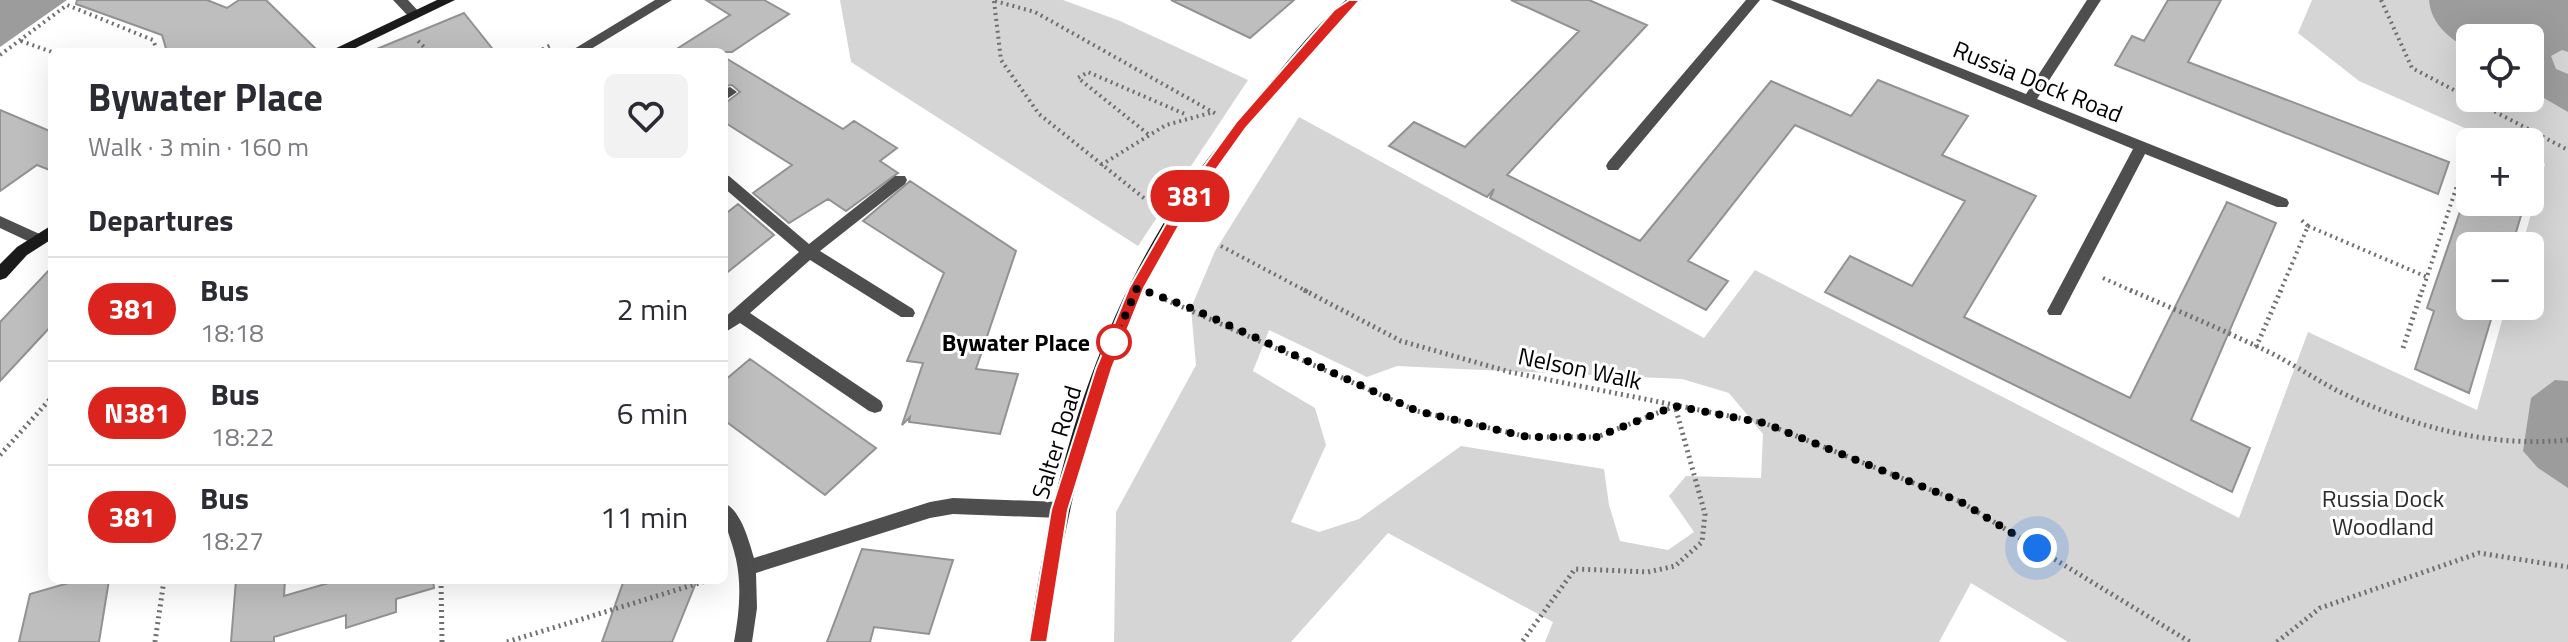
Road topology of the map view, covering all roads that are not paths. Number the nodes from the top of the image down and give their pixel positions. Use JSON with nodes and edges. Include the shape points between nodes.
{"nodes":[{"id":1,"x":400,"y":0,"type":"edge"},
{"id":2,"x":448,"y":0,"type":"edge"},
{"id":3,"x":665,"y":0,"type":"edge"},
{"id":4,"x":1354,"y":0,"type":"edge"},
{"id":5,"x":1753,"y":0,"type":"edge"},
{"id":6,"x":1778,"y":0,"type":"edge"},
{"id":7,"x":2094,"y":0,"type":"edge"},
{"id":8,"x":414,"y":14,"type":"junction"},
{"id":9,"x":343,"y":48,"type":"edge"},
{"id":10,"x":583,"y":48,"type":"edge"},
{"id":11,"x":2029,"y":100,"type":"junction"},
{"id":12,"x":2142,"y":146,"type":"junction"},
{"id":13,"x":1613,"y":166,"type":"dead end"},
{"id":14,"x":900,"y":180,"type":"dead end"},
{"id":15,"x":728,"y":183,"type":"edge"},
{"id":16,"x":2282,"y":203,"type":"road end"},
{"id":17,"x":0,"y":222,"type":"edge"},
{"id":18,"x":46,"y":235,"type":"edge"},
{"id":19,"x":809,"y":252,"type":"junction"},
{"id":20,"x":0,"y":274,"type":"edge"},
{"id":21,"x":2055,"y":311,"type":"dead end"},
{"id":22,"x":907,"y":313,"type":"dead end"},
{"id":23,"x":739,"y":314,"type":"junction"},
{"id":24,"x":728,"y":324,"type":"edge"},
{"id":25,"x":875,"y":406,"type":"dead end"},
{"id":26,"x":1060,"y":510,"type":"junction"},
{"id":27,"x":728,"y":517,"type":"edge"},
{"id":28,"x":748,"y":568,"type":"junction"},
{"id":29,"x":743,"y":642,"type":"edge"},
{"id":30,"x":1038,"y":642,"type":"edge"}],
"edges":[{"from":1,"to":8,"type":"street"},
{"from":2,"to":8,"type":"main road"},
{"from":3,"to":10,"type":"street"},
{"from":4,"to":26,"type":"main road","name":"Salter Road","via":[[1242,125],[1185,202],[1137,288],[1104,368]]},
{"from":5,"to":13,"type":"street"},
{"from":6,"to":11,"type":"street","name":"Russia Dock Road"},
{"from":7,"to":11,"type":"street"},
{"from":8,"to":9,"type":"main road"},
{"from":11,"to":12,"type":"street","name":"Russia Dock Road"},
{"from":12,"to":16,"type":"street","name":"Russia Dock Road"},
{"from":12,"to":21,"type":"street"},
{"from":14,"to":19,"type":"street"},
{"from":15,"to":19,"type":"street"},
{"from":17,"to":18,"type":"street"},
{"from":18,"to":20,"type":"main road"},
{"from":19,"to":22,"type":"street"},
{"from":19,"to":23,"type":"street"},
{"from":23,"to":24,"type":"street"},
{"from":23,"to":25,"type":"street"},
{"from":26,"to":28,"type":"street","via":[[930,510]]},
{"from":26,"to":30,"type":"main road","name":"Salter Road"},
{"from":27,"to":28,"type":"street"},
{"from":28,"to":29,"type":"street"}]}
